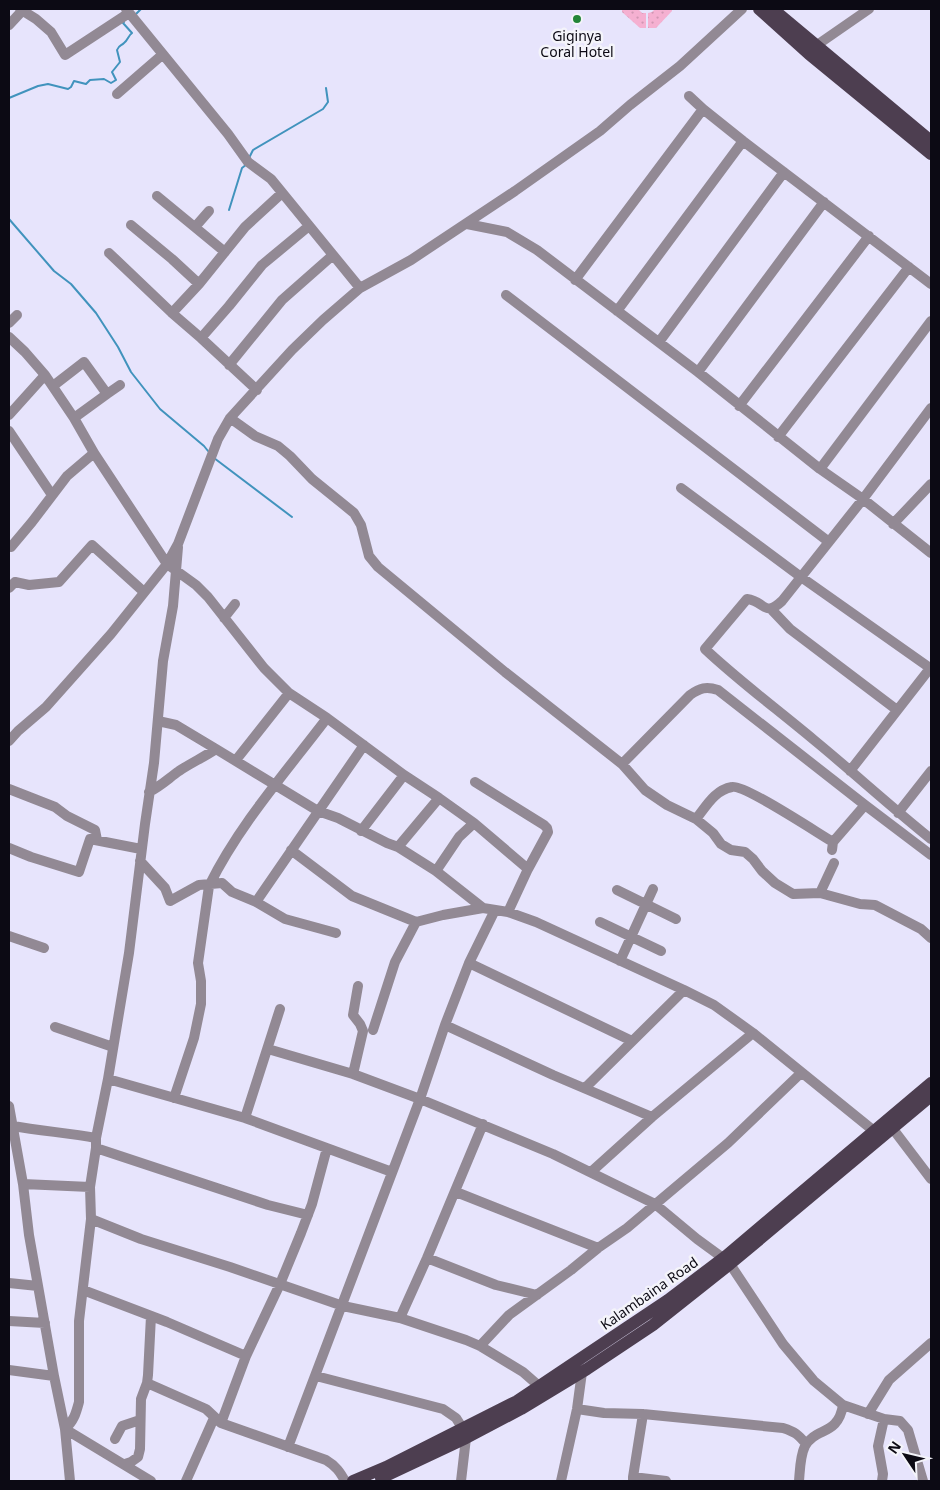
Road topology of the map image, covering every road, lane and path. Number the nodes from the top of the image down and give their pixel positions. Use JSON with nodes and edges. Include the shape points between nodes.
{"nodes":[{"id":1,"x":742,"y":9,"type":"edge"},
{"id":2,"x":759,"y":9,"type":"edge"},
{"id":3,"x":773,"y":9,"type":"edge"},
{"id":4,"x":869,"y":9,"type":"edge"},
{"id":5,"x":21,"y":10,"type":"edge"},
{"id":6,"x":127,"y":11,"type":"edge"},
{"id":7,"x":9,"y":25,"type":"edge"},
{"id":8,"x":817,"y":45,"type":"junction"},
{"id":9,"x":162,"y":55,"type":"junction"},
{"id":10,"x":117,"y":94,"type":"dead end"},
{"id":11,"x":689,"y":96,"type":"dead end"},
{"id":12,"x":703,"y":109,"type":"junction"},
{"id":13,"x":743,"y":141,"type":"junction"},
{"id":14,"x":931,"y":141,"type":"edge"},
{"id":15,"x":931,"y":154,"type":"edge"},
{"id":16,"x":784,"y":172,"type":"junction"},
{"id":17,"x":282,"y":193,"type":"junction"},
{"id":18,"x":157,"y":196,"type":"dead end"},
{"id":19,"x":824,"y":202,"type":"junction"},
{"id":20,"x":209,"y":211,"type":"dead end"},
{"id":21,"x":467,"y":224,"type":"junction"},
{"id":22,"x":131,"y":225,"type":"dead end"},
{"id":23,"x":309,"y":226,"type":"junction"},
{"id":24,"x":195,"y":227,"type":"junction"},
{"id":25,"x":869,"y":236,"type":"junction"},
{"id":26,"x":225,"y":252,"type":"junction"},
{"id":27,"x":109,"y":253,"type":"dead end"},
{"id":28,"x":333,"y":255,"type":"junction"},
{"id":29,"x":909,"y":268,"type":"junction"},
{"id":30,"x":575,"y":280,"type":"junction"},
{"id":31,"x":199,"y":284,"type":"junction"},
{"id":32,"x":931,"y":284,"type":"edge"},
{"id":33,"x":360,"y":288,"type":"junction"},
{"id":34,"x":506,"y":295,"type":"dead end"},
{"id":35,"x":616,"y":311,"type":"junction"},
{"id":36,"x":172,"y":313,"type":"junction"},
{"id":37,"x":17,"y":315,"type":"dead end"},
{"id":38,"x":931,"y":321,"type":"edge"},
{"id":39,"x":9,"y":323,"type":"edge"},
{"id":40,"x":9,"y":337,"type":"edge"},
{"id":41,"x":201,"y":338,"type":"junction"},
{"id":42,"x":659,"y":342,"type":"junction"},
{"id":43,"x":229,"y":365,"type":"junction"},
{"id":44,"x":698,"y":372,"type":"junction"},
{"id":45,"x":45,"y":376,"type":"junction"},
{"id":46,"x":120,"y":385,"type":"dead end"},
{"id":47,"x":52,"y":386,"type":"junction"},
{"id":48,"x":257,"y":390,"type":"junction"},
{"id":49,"x":107,"y":394,"type":"junction"},
{"id":50,"x":739,"y":406,"type":"junction"},
{"id":51,"x":931,"y":408,"type":"edge"},
{"id":52,"x":9,"y":415,"type":"edge"},
{"id":53,"x":74,"y":418,"type":"junction"},
{"id":54,"x":230,"y":418,"type":"junction"},
{"id":55,"x":9,"y":432,"type":"edge"},
{"id":56,"x":778,"y":437,"type":"junction"},
{"id":57,"x":94,"y":453,"type":"junction"},
{"id":58,"x":820,"y":469,"type":"junction"},
{"id":59,"x":931,"y":484,"type":"edge"},
{"id":60,"x":681,"y":488,"type":"dead end"},
{"id":61,"x":52,"y":495,"type":"junction"},
{"id":62,"x":863,"y":500,"type":"junction"},
{"id":63,"x":893,"y":524,"type":"junction"},
{"id":64,"x":829,"y":542,"type":"junction"},
{"id":65,"x":178,"y":544,"type":"junction"},
{"id":66,"x":11,"y":547,"type":"dead end"},
{"id":67,"x":931,"y":553,"type":"edge"},
{"id":68,"x":167,"y":564,"type":"junction"},
{"id":69,"x":177,"y":572,"type":"junction"},
{"id":70,"x":801,"y":577,"type":"junction"},
{"id":71,"x":11,"y":583,"type":"edge"},
{"id":72,"x":144,"y":592,"type":"junction"},
{"id":73,"x":235,"y":604,"type":"dead end"},
{"id":74,"x":771,"y":609,"type":"junction"},
{"id":75,"x":224,"y":618,"type":"junction"},
{"id":76,"x":931,"y":668,"type":"edge"},
{"id":77,"x":289,"y":693,"type":"junction"},
{"id":78,"x":897,"y":710,"type":"junction"},
{"id":79,"x":328,"y":718,"type":"junction"},
{"id":80,"x":158,"y":721,"type":"junction"},
{"id":81,"x":9,"y":741,"type":"edge"},
{"id":82,"x":364,"y":745,"type":"junction"},
{"id":83,"x":216,"y":749,"type":"junction"},
{"id":84,"x":236,"y":760,"type":"junction"},
{"id":85,"x":622,"y":764,"type":"junction"},
{"id":86,"x":931,"y":771,"type":"edge"},
{"id":87,"x":850,"y":772,"type":"junction"},
{"id":88,"x":404,"y":775,"type":"junction"},
{"id":89,"x":475,"y":782,"type":"dead end"},
{"id":90,"x":276,"y":785,"type":"junction"},
{"id":91,"x":9,"y":790,"type":"edge"},
{"id":92,"x":149,"y":792,"type":"junction"},
{"id":93,"x":439,"y":798,"type":"junction"},
{"id":94,"x":865,"y":806,"type":"junction"},
{"id":95,"x":318,"y":811,"type":"junction"},
{"id":96,"x":898,"y":813,"type":"junction"},
{"id":97,"x":696,"y":819,"type":"junction"},
{"id":98,"x":474,"y":823,"type":"junction"},
{"id":99,"x":361,"y":831,"type":"junction"},
{"id":100,"x":931,"y":839,"type":"edge"},
{"id":101,"x":96,"y":840,"type":"junction"},
{"id":102,"x":398,"y":847,"type":"junction"},
{"id":103,"x":9,"y":848,"type":"edge"},
{"id":104,"x":141,"y":849,"type":"junction"},
{"id":105,"x":291,"y":850,"type":"junction"},
{"id":106,"x":931,"y":855,"type":"edge"},
{"id":107,"x":140,"y":861,"type":"junction"},
{"id":108,"x":834,"y":863,"type":"dead end"},
{"id":109,"x":528,"y":869,"type":"junction"},
{"id":110,"x":436,"y":871,"type":"junction"},
{"id":111,"x":210,"y":884,"type":"junction"},
{"id":112,"x":653,"y":889,"type":"dead end"},
{"id":113,"x":617,"y":890,"type":"dead end"},
{"id":114,"x":820,"y":893,"type":"junction"},
{"id":115,"x":256,"y":902,"type":"junction"},
{"id":116,"x":646,"y":905,"type":"junction"},
{"id":117,"x":483,"y":908,"type":"junction"},
{"id":118,"x":495,"y":910,"type":"junction"},
{"id":119,"x":508,"y":912,"type":"junction"},
{"id":120,"x":676,"y":919,"type":"dead end"},
{"id":121,"x":416,"y":922,"type":"junction"},
{"id":122,"x":600,"y":922,"type":"dead end"},
{"id":123,"x":336,"y":933,"type":"dead end"},
{"id":124,"x":9,"y":936,"type":"edge"},
{"id":125,"x":631,"y":937,"type":"junction"},
{"id":126,"x":931,"y":938,"type":"edge"},
{"id":127,"x":44,"y":948,"type":"dead end"},
{"id":128,"x":661,"y":951,"type":"dead end"},
{"id":129,"x":620,"y":961,"type":"junction"},
{"id":130,"x":469,"y":963,"type":"junction"},
{"id":131,"x":358,"y":986,"type":"dead end"},
{"id":132,"x":684,"y":990,"type":"junction"},
{"id":133,"x":280,"y":1009,"type":"dead end"},
{"id":134,"x":444,"y":1025,"type":"junction"},
{"id":135,"x":55,"y":1027,"type":"dead end"},
{"id":136,"x":374,"y":1030,"type":"dead end"},
{"id":137,"x":753,"y":1033,"type":"junction"},
{"id":138,"x":632,"y":1042,"type":"junction"},
{"id":139,"x":113,"y":1047,"type":"junction"},
{"id":140,"x":268,"y":1049,"type":"junction"},
{"id":141,"x":801,"y":1073,"type":"junction"},
{"id":142,"x":353,"y":1074,"type":"junction"},
{"id":143,"x":108,"y":1079,"type":"junction"},
{"id":144,"x":931,"y":1083,"type":"edge"},
{"id":145,"x":584,"y":1088,"type":"junction"},
{"id":146,"x":931,"y":1096,"type":"edge"},
{"id":147,"x":174,"y":1098,"type":"junction"},
{"id":148,"x":420,"y":1099,"type":"junction"},
{"id":149,"x":9,"y":1106,"type":"edge"},
{"id":150,"x":652,"y":1117,"type":"junction"},
{"id":151,"x":246,"y":1118,"type":"junction"},
{"id":152,"x":483,"y":1124,"type":"junction"},
{"id":153,"x":13,"y":1126,"type":"junction"},
{"id":154,"x":893,"y":1129,"type":"junction"},
{"id":155,"x":874,"y":1131,"type":"junction"},
{"id":156,"x":96,"y":1143,"type":"junction"},
{"id":157,"x":12,"y":1145,"type":"edge"},
{"id":158,"x":328,"y":1148,"type":"junction"},
{"id":159,"x":392,"y":1172,"type":"junction"},
{"id":160,"x":591,"y":1172,"type":"junction"},
{"id":161,"x":931,"y":1178,"type":"edge"},
{"id":162,"x":23,"y":1184,"type":"junction"},
{"id":163,"x":90,"y":1187,"type":"junction"},
{"id":164,"x":456,"y":1192,"type":"junction"},
{"id":165,"x":655,"y":1204,"type":"junction"},
{"id":166,"x":308,"y":1215,"type":"junction"},
{"id":167,"x":90,"y":1219,"type":"junction"},
{"id":168,"x":598,"y":1248,"type":"junction"},
{"id":169,"x":427,"y":1258,"type":"junction"},
{"id":170,"x":726,"y":1260,"type":"junction"},
{"id":171,"x":9,"y":1283,"type":"edge"},
{"id":172,"x":280,"y":1284,"type":"junction"},
{"id":173,"x":38,"y":1286,"type":"junction"},
{"id":174,"x":83,"y":1290,"type":"junction"},
{"id":175,"x":537,"y":1295,"type":"junction"},
{"id":176,"x":343,"y":1306,"type":"junction"},
{"id":177,"x":152,"y":1316,"type":"junction"},
{"id":178,"x":400,"y":1318,"type":"junction"},
{"id":179,"x":9,"y":1322,"type":"edge"},
{"id":180,"x":45,"y":1322,"type":"junction"},
{"id":181,"x":931,"y":1343,"type":"edge"},
{"id":182,"x":480,"y":1346,"type":"junction"},
{"id":183,"x":246,"y":1356,"type":"junction"},
{"id":184,"x":9,"y":1370,"type":"edge"},
{"id":185,"x":582,"y":1372,"type":"junction"},
{"id":186,"x":54,"y":1376,"type":"junction"},
{"id":187,"x":316,"y":1376,"type":"junction"},
{"id":188,"x":147,"y":1383,"type":"junction"},
{"id":189,"x":540,"y":1386,"type":"junction"},
{"id":190,"x":843,"y":1405,"type":"junction"},
{"id":191,"x":576,"y":1409,"type":"junction"},
{"id":192,"x":643,"y":1414,"type":"junction"},
{"id":193,"x":868,"y":1414,"type":"junction"},
{"id":194,"x":884,"y":1419,"type":"junction"},
{"id":195,"x":140,"y":1420,"type":"junction"},
{"id":196,"x":218,"y":1421,"type":"junction"},
{"id":197,"x":65,"y":1429,"type":"junction"},
{"id":198,"x":465,"y":1434,"type":"junction"},
{"id":199,"x":115,"y":1439,"type":"dead end"},
{"id":200,"x":806,"y":1444,"type":"junction"},
{"id":201,"x":288,"y":1447,"type":"junction"},
{"id":202,"x":125,"y":1464,"type":"junction"},
{"id":203,"x":390,"y":1478,"type":"edge"},
{"id":204,"x":633,"y":1479,"type":"edge"},
{"id":205,"x":70,"y":1481,"type":"edge"},
{"id":206,"x":151,"y":1481,"type":"edge"},
{"id":207,"x":186,"y":1481,"type":"edge"},
{"id":208,"x":345,"y":1481,"type":"edge"},
{"id":209,"x":353,"y":1481,"type":"edge"},
{"id":210,"x":374,"y":1481,"type":"edge"},
{"id":211,"x":461,"y":1481,"type":"edge"},
{"id":212,"x":561,"y":1481,"type":"edge"},
{"id":213,"x":666,"y":1481,"type":"edge"},
{"id":214,"x":799,"y":1481,"type":"edge"},
{"id":215,"x":882,"y":1481,"type":"edge"},
{"id":216,"x":923,"y":1481,"type":"edge"}],
"edges":[{"from":1,"to":21,"type":"street","via":[[680,66],[600,131]]},
{"from":2,"to":15,"type":"main road"},
{"from":3,"to":8,"type":"main road"},
{"from":4,"to":8,"type":"street"},
{"from":5,"to":6,"type":"street","via":[[51,32],[65,55]]},
{"from":5,"to":7,"type":"street"},
{"from":6,"to":9,"type":"street"},
{"from":8,"to":14,"type":"main road"},
{"from":9,"to":10,"type":"street"},
{"from":9,"to":17,"type":"street","via":[[248,162],[271,179]]},
{"from":11,"to":12,"type":"street"},
{"from":12,"to":13,"type":"street"},
{"from":12,"to":30,"type":"street"},
{"from":13,"to":16,"type":"street"},
{"from":13,"to":35,"type":"street"},
{"from":16,"to":19,"type":"street"},
{"from":16,"to":42,"type":"street"},
{"from":17,"to":23,"type":"street"},
{"from":17,"to":26,"type":"street","via":[[245,226]]},
{"from":18,"to":24,"type":"street"},
{"from":19,"to":25,"type":"street"},
{"from":19,"to":44,"type":"street"},
{"from":20,"to":24,"type":"street"},
{"from":21,"to":30,"type":"street","via":[[507,232],[537,250]]},
{"from":21,"to":33,"type":"street"},
{"from":22,"to":31,"type":"street"},
{"from":23,"to":28,"type":"street"},
{"from":23,"to":41,"type":"street","via":[[262,265]]},
{"from":24,"to":26,"type":"street"},
{"from":25,"to":29,"type":"street"},
{"from":25,"to":50,"type":"street"},
{"from":26,"to":31,"type":"street"},
{"from":27,"to":36,"type":"street"},
{"from":28,"to":33,"type":"street"},
{"from":28,"to":43,"type":"street","via":[[282,300]]},
{"from":29,"to":32,"type":"street"},
{"from":29,"to":56,"type":"street"},
{"from":30,"to":35,"type":"street"},
{"from":31,"to":36,"type":"street"},
{"from":33,"to":48,"type":"street","via":[[316,326]]},
{"from":34,"to":64,"type":"street"},
{"from":35,"to":42,"type":"street"},
{"from":36,"to":41,"type":"street"},
{"from":37,"to":39,"type":"street"},
{"from":38,"to":58,"type":"street"},
{"from":40,"to":45,"type":"street"},
{"from":41,"to":43,"type":"street"},
{"from":42,"to":44,"type":"street"},
{"from":43,"to":48,"type":"street"},
{"from":44,"to":50,"type":"street"},
{"from":45,"to":47,"type":"street"},
{"from":45,"to":52,"type":"street"},
{"from":46,"to":49,"type":"street"},
{"from":47,"to":49,"type":"street","via":[[84,362]]},
{"from":47,"to":53,"type":"street"},
{"from":48,"to":54,"type":"street"},
{"from":49,"to":53,"type":"street"},
{"from":50,"to":56,"type":"street"},
{"from":51,"to":62,"type":"street"},
{"from":53,"to":57,"type":"street"},
{"from":54,"to":65,"type":"street","via":[[218,439]]},
{"from":54,"to":85,"type":"street","via":[[255,436],[278,446],[354,514],[364,532],[369,556],[378,567]]},
{"from":55,"to":61,"type":"street"},
{"from":56,"to":58,"type":"street"},
{"from":57,"to":61,"type":"street","via":[[67,476]]},
{"from":57,"to":68,"type":"street"},
{"from":58,"to":62,"type":"street"},
{"from":59,"to":63,"type":"street"},
{"from":60,"to":70,"type":"street"},
{"from":61,"to":66,"type":"street"},
{"from":62,"to":63,"type":"street"},
{"from":62,"to":64,"type":"street"},
{"from":63,"to":67,"type":"street"},
{"from":64,"to":70,"type":"street"},
{"from":65,"to":68,"type":"street"},
{"from":65,"to":69,"type":"street"},
{"from":68,"to":69,"type":"street"},
{"from":68,"to":72,"type":"street"},
{"from":69,"to":75,"type":"street","via":[[196,585]]},
{"from":69,"to":80,"type":"street","via":[[163,661]]},
{"from":70,"to":74,"type":"street","via":[[782,601]]},
{"from":70,"to":76,"type":"street"},
{"from":71,"to":72,"type":"street","via":[[29,586],[59,582],[92,545]]},
{"from":72,"to":81,"type":"street","via":[[46,707]]},
{"from":73,"to":75,"type":"street"},
{"from":74,"to":78,"type":"street","via":[[790,629]]},
{"from":74,"to":87,"type":"street","via":[[747,600],[704,649]]},
{"from":75,"to":77,"type":"street","via":[[264,668]]},
{"from":76,"to":78,"type":"street"},
{"from":77,"to":79,"type":"street"},
{"from":77,"to":84,"type":"street"},
{"from":78,"to":87,"type":"street"},
{"from":79,"to":82,"type":"street"},
{"from":79,"to":90,"type":"street"},
{"from":80,"to":83,"type":"street","via":[[176,725]]},
{"from":80,"to":92,"type":"street"},
{"from":82,"to":88,"type":"street"},
{"from":82,"to":95,"type":"street"},
{"from":83,"to":84,"type":"street"},
{"from":83,"to":92,"type":"street"},
{"from":84,"to":90,"type":"street"},
{"from":85,"to":94,"type":"street","via":[[690,695],[708,686],[718,690]]},
{"from":85,"to":97,"type":"street","via":[[645,790]]},
{"from":86,"to":96,"type":"street"},
{"from":87,"to":96,"type":"street"},
{"from":88,"to":93,"type":"street"},
{"from":88,"to":99,"type":"street"},
{"from":89,"to":109,"type":"street","via":[[547,828],[548,832]]},
{"from":90,"to":95,"type":"street"},
{"from":90,"to":111,"type":"street","via":[[248,822]]},
{"from":91,"to":101,"type":"street","via":[[55,807],[95,830]]},
{"from":92,"to":104,"type":"street"},
{"from":93,"to":98,"type":"street"},
{"from":93,"to":102,"type":"street"},
{"from":94,"to":97,"type":"street","via":[[833,846],[739,787],[717,792]]},
{"from":94,"to":106,"type":"street"},
{"from":95,"to":99,"type":"street"},
{"from":95,"to":105,"type":"street"},
{"from":96,"to":100,"type":"street"},
{"from":97,"to":114,"type":"street","via":[[721,844],[731,850],[745,852],[779,886],[793,894]]},
{"from":98,"to":109,"type":"street"},
{"from":98,"to":110,"type":"street","via":[[459,837]]},
{"from":99,"to":102,"type":"street"},
{"from":101,"to":103,"type":"street","via":[[90,839],[79,872]]},
{"from":101,"to":104,"type":"street"},
{"from":102,"to":110,"type":"street"},
{"from":104,"to":107,"type":"street"},
{"from":105,"to":115,"type":"street"},
{"from":105,"to":121,"type":"street","via":[[352,896]]},
{"from":107,"to":111,"type":"street","via":[[165,888],[170,900],[199,885]]},
{"from":107,"to":139,"type":"street"},
{"from":108,"to":114,"type":"street"},
{"from":109,"to":119,"type":"street"},
{"from":110,"to":117,"type":"street"},
{"from":111,"to":115,"type":"street","via":[[222,883],[232,892]]},
{"from":111,"to":147,"type":"street","via":[[198,963],[201,1004],[194,1038]]},
{"from":112,"to":116,"type":"street"},
{"from":113,"to":116,"type":"street"},
{"from":114,"to":126,"type":"street","via":[[876,905],[921,929]]},
{"from":115,"to":123,"type":"street","via":[[285,919]]},
{"from":116,"to":120,"type":"street"},
{"from":116,"to":125,"type":"street"},
{"from":117,"to":118,"type":"street"},
{"from":117,"to":121,"type":"street"},
{"from":118,"to":119,"type":"street"},
{"from":118,"to":130,"type":"street"},
{"from":119,"to":129,"type":"street"},
{"from":121,"to":136,"type":"street","via":[[395,962]]},
{"from":122,"to":125,"type":"street"},
{"from":124,"to":127,"type":"street"},
{"from":125,"to":128,"type":"street"},
{"from":125,"to":129,"type":"street"},
{"from":129,"to":132,"type":"street"},
{"from":130,"to":134,"type":"street"},
{"from":130,"to":138,"type":"street"},
{"from":131,"to":142,"type":"street","via":[[353,1015],[363,1031]]},
{"from":132,"to":137,"type":"street","via":[[714,1005]]},
{"from":132,"to":138,"type":"street"},
{"from":133,"to":140,"type":"street"},
{"from":134,"to":145,"type":"street"},
{"from":134,"to":148,"type":"street"},
{"from":135,"to":139,"type":"street"},
{"from":137,"to":141,"type":"street"},
{"from":137,"to":150,"type":"street"},
{"from":138,"to":145,"type":"street"},
{"from":139,"to":143,"type":"street"},
{"from":140,"to":142,"type":"street"},
{"from":140,"to":151,"type":"street"},
{"from":141,"to":155,"type":"street"},
{"from":141,"to":165,"type":"street","via":[[728,1143]]},
{"from":142,"to":148,"type":"street"},
{"from":143,"to":147,"type":"street"},
{"from":143,"to":156,"type":"street"},
{"from":144,"to":155,"type":"main road","name":"Kalambaina Road"},
{"from":145,"to":150,"type":"street"},
{"from":146,"to":154,"type":"main road","name":"Kalambaina Road"},
{"from":147,"to":151,"type":"street"},
{"from":148,"to":152,"type":"street"},
{"from":148,"to":159,"type":"street"},
{"from":149,"to":153,"type":"street"},
{"from":150,"to":160,"type":"street"},
{"from":151,"to":158,"type":"street"},
{"from":152,"to":160,"type":"street"},
{"from":152,"to":164,"type":"street"},
{"from":153,"to":156,"type":"street","via":[[73,1134]]},
{"from":153,"to":157,"type":"street"},
{"from":154,"to":161,"type":"street"},
{"from":154,"to":170,"type":"main road","name":"Kalambaina Road"},
{"from":155,"to":170,"type":"main road","name":"Kalambaina Road"},
{"from":156,"to":163,"type":"street"},
{"from":156,"to":166,"type":"street","via":[[268,1205]]},
{"from":157,"to":162,"type":"street"},
{"from":158,"to":159,"type":"street"},
{"from":158,"to":166,"type":"street"},
{"from":159,"to":176,"type":"street"},
{"from":160,"to":165,"type":"street"},
{"from":162,"to":163,"type":"street"},
{"from":162,"to":173,"type":"street"},
{"from":163,"to":167,"type":"street"},
{"from":164,"to":168,"type":"street"},
{"from":164,"to":169,"type":"street"},
{"from":165,"to":168,"type":"street"},
{"from":165,"to":170,"type":"street"},
{"from":166,"to":172,"type":"street"},
{"from":167,"to":172,"type":"street"},
{"from":167,"to":174,"type":"street"},
{"from":168,"to":175,"type":"street"},
{"from":169,"to":175,"type":"street","via":[[496,1285]]},
{"from":169,"to":178,"type":"street"},
{"from":170,"to":185,"type":"main road","name":"Kalambaina Road","via":[[653,1325]]},
{"from":170,"to":189,"type":"main road","name":"Kalambaina Road"},
{"from":170,"to":190,"type":"street","via":[[784,1344],[814,1381]]},
{"from":171,"to":173,"type":"street"},
{"from":172,"to":176,"type":"street"},
{"from":172,"to":183,"type":"street"},
{"from":173,"to":180,"type":"street"},
{"from":174,"to":177,"type":"street"},
{"from":174,"to":197,"type":"street","via":[[79,1321],[79,1402],[72,1423]]},
{"from":175,"to":182,"type":"street","via":[[509,1315]]},
{"from":176,"to":178,"type":"street"},
{"from":176,"to":187,"type":"street"},
{"from":177,"to":183,"type":"street"},
{"from":177,"to":188,"type":"street"},
{"from":178,"to":182,"type":"street"},
{"from":179,"to":180,"type":"street"},
{"from":180,"to":186,"type":"street"},
{"from":181,"to":193,"type":"street","via":[[889,1380]]},
{"from":182,"to":189,"type":"street"},
{"from":183,"to":196,"type":"street"},
{"from":184,"to":186,"type":"street"},
{"from":185,"to":191,"type":"street"},
{"from":185,"to":198,"type":"main road","name":"Kalambaina Road","via":[[521,1409]]},
{"from":186,"to":197,"type":"street"},
{"from":187,"to":198,"type":"street","via":[[443,1409],[456,1418]]},
{"from":187,"to":201,"type":"street"},
{"from":188,"to":195,"type":"street"},
{"from":188,"to":196,"type":"street","via":[[206,1409]]},
{"from":189,"to":198,"type":"main road","name":"Kalambaina Road"},
{"from":190,"to":193,"type":"street"},
{"from":190,"to":200,"type":"street","via":[[834,1425]]},
{"from":191,"to":192,"type":"street"},
{"from":191,"to":212,"type":"street"},
{"from":192,"to":200,"type":"street","via":[[783,1428],[798,1434]]},
{"from":192,"to":204,"type":"street"},
{"from":193,"to":194,"type":"street"},
{"from":194,"to":215,"type":"street","via":[[878,1446]]},
{"from":194,"to":216,"type":"street","via":[[900,1421],[908,1430]]},
{"from":195,"to":199,"type":"street","via":[[122,1426]]},
{"from":195,"to":202,"type":"street","via":[[138,1456]]},
{"from":196,"to":201,"type":"street"},
{"from":196,"to":207,"type":"street"},
{"from":197,"to":202,"type":"street"},
{"from":197,"to":205,"type":"street"},
{"from":198,"to":203,"type":"main road","name":"Kalambaina Road"},
{"from":198,"to":209,"type":"main road","name":"Kalambaina Road"},
{"from":198,"to":211,"type":"street"},
{"from":200,"to":214,"type":"street"},
{"from":201,"to":208,"type":"street","via":[[333,1464]]},
{"from":202,"to":206,"type":"street"},
{"from":203,"to":210,"type":"main road","name":"Kalambaina Road"},
{"from":204,"to":213,"type":"street"}]}
